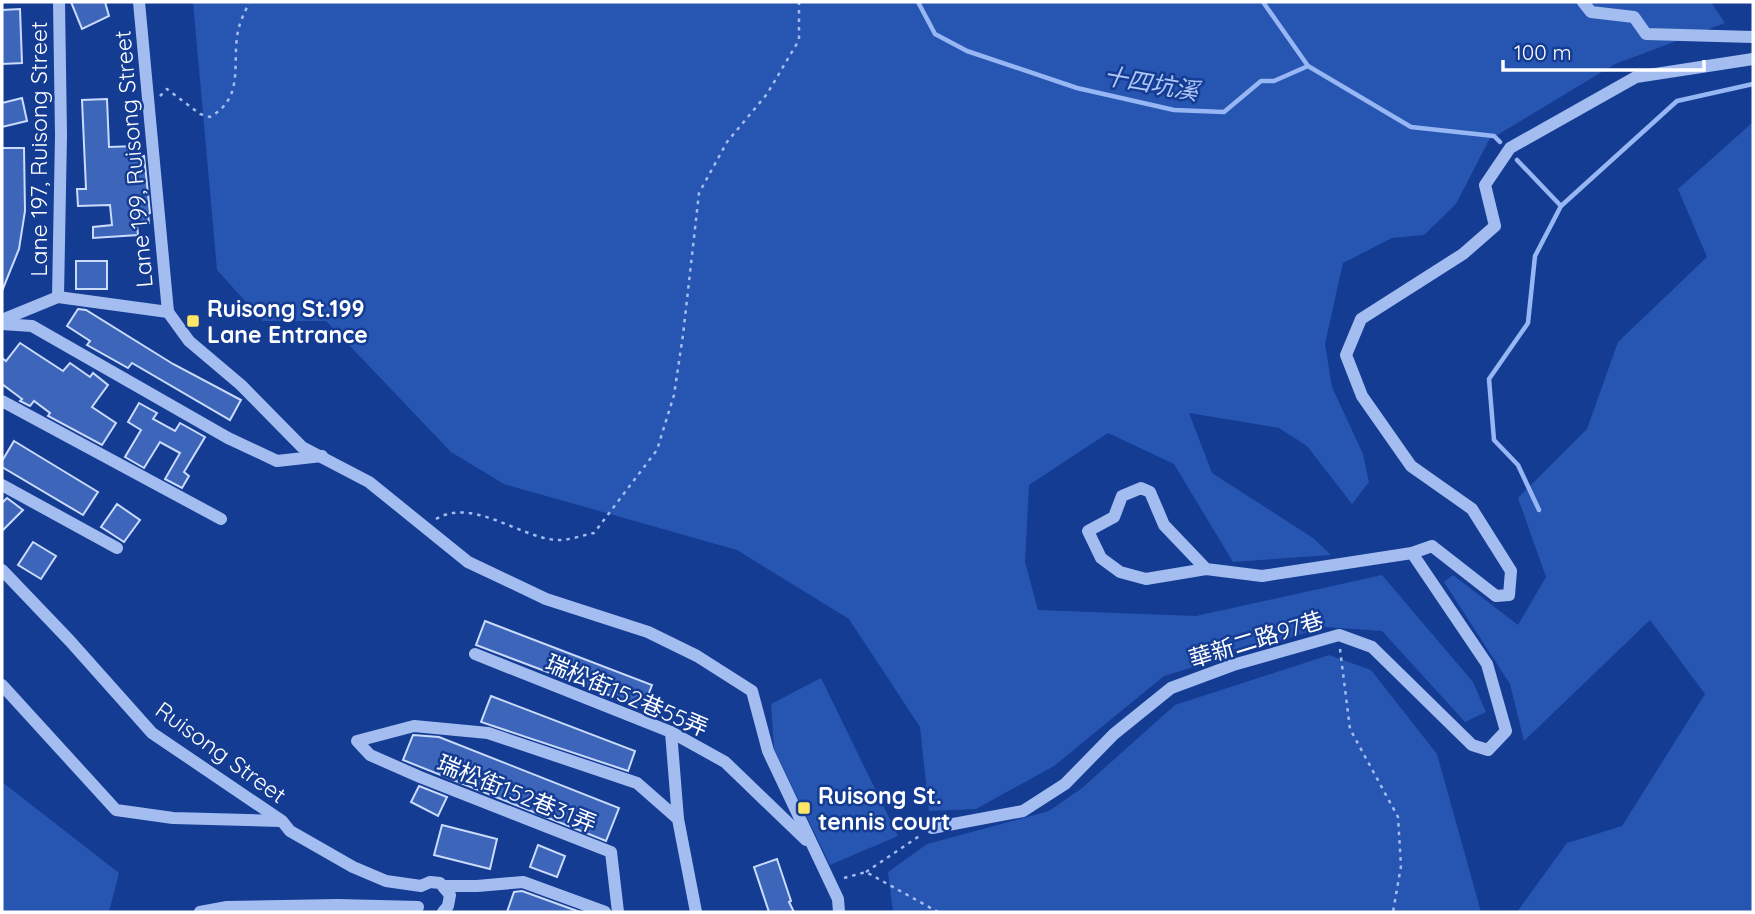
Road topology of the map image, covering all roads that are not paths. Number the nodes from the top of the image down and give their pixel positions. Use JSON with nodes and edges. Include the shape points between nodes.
{"nodes":[{"id":1,"x":59,"y":2,"type":"edge"},
{"id":2,"x":139,"y":2,"type":"edge"},
{"id":3,"x":1583,"y":2,"type":"edge"},
{"id":4,"x":1753,"y":37,"type":"edge"},
{"id":5,"x":1753,"y":59,"type":"edge"},
{"id":6,"x":58,"y":297,"type":"junction"},
{"id":7,"x":168,"y":312,"type":"junction"},
{"id":8,"x":2,"y":322,"type":"edge"},
{"id":9,"x":2,"y":401,"type":"edge"},
{"id":10,"x":322,"y":456,"type":"junction"},
{"id":11,"x":2,"y":485,"type":"edge"},
{"id":12,"x":221,"y":519,"type":"dead end"},
{"id":13,"x":117,"y":548,"type":"dead end"},
{"id":14,"x":1412,"y":553,"type":"junction"},
{"id":15,"x":1206,"y":569,"type":"junction"},
{"id":16,"x":2,"y":570,"type":"edge"},
{"id":17,"x":475,"y":654,"type":"dead end"},
{"id":18,"x":2,"y":685,"type":"edge"},
{"id":19,"x":671,"y":732,"type":"junction"},
{"id":20,"x":678,"y":819,"type":"junction"},
{"id":21,"x":282,"y":821,"type":"junction"},
{"id":22,"x":932,"y":828,"type":"road end"},
{"id":23,"x":814,"y":847,"type":"junction"},
{"id":24,"x":421,"y":886,"type":"junction"},
{"id":25,"x":444,"y":886,"type":"junction"},
{"id":26,"x":342,"y":909,"type":"edge"},
{"id":27,"x":420,"y":910,"type":"edge"},
{"id":28,"x":200,"y":912,"type":"edge"},
{"id":29,"x":443,"y":912,"type":"edge"},
{"id":30,"x":605,"y":912,"type":"edge"},
{"id":31,"x":618,"y":912,"type":"edge"},
{"id":32,"x":696,"y":912,"type":"edge"},
{"id":33,"x":839,"y":912,"type":"edge"}],
"edges":[{"from":1,"to":6,"type":"street","name":"Lane 197, Ruisong Street"},
{"from":2,"to":7,"type":"street","name":"Lane 199, Ruisong Street"},
{"from":3,"to":4,"type":"street","via":[[1591,12],[1634,18],[1646,34]]},
{"from":5,"to":14,"type":"street","via":[[1636,77],[1510,148],[1485,185],[1495,226],[1463,254],[1361,319],[1346,355],[1362,396],[1411,466],[1472,509],[1511,572],[1509,595],[1496,596],[1432,546]]},
{"from":6,"to":7,"type":"street"},
{"from":6,"to":8,"type":"street"},
{"from":7,"to":10,"type":"street","via":[[189,341],[302,447]]},
{"from":8,"to":10,"type":"street","via":[[32,326],[228,438],[277,461]]},
{"from":9,"to":12,"type":"street"},
{"from":10,"to":23,"type":"street","via":[[369,482],[468,562],[546,598],[648,632],[752,691],[768,751]]},
{"from":11,"to":13,"type":"street"},
{"from":14,"to":15,"type":"street","via":[[1262,576]]},
{"from":14,"to":22,"type":"street","name":"華新二路97巷","via":[[1486,664],[1507,732],[1488,750],[1472,745],[1372,647],[1339,635],[1171,688],[1114,734],[1065,783],[1023,811]]},
{"from":15,"to":15,"type":"street","via":[[1146,579],[1120,572],[1101,558],[1088,531],[1114,517],[1122,496],[1141,488],[1150,492],[1164,525]]},
{"from":16,"to":21,"type":"street","name":"Ruisong Street","via":[[152,733]]},
{"from":17,"to":19,"type":"street","name":"瑞松街152巷55弄"},
{"from":18,"to":21,"type":"street","via":[[116,810],[173,818]]},
{"from":19,"to":20,"type":"street"},
{"from":19,"to":23,"type":"street","name":"瑞松街152巷55弄","via":[[725,762]]},
{"from":20,"to":31,"type":"street","name":"瑞松街152巷31弄","via":[[636,783],[488,733],[414,726],[357,741],[370,755],[420,777],[611,852]]},
{"from":20,"to":32,"type":"street"},
{"from":21,"to":24,"type":"street","name":"Ruisong Street","via":[[289,831],[353,866],[386,881]]},
{"from":23,"to":33,"type":"street","via":[[838,899]]},
{"from":24,"to":25,"type":"street","name":"Ruisong Street","via":[[430,882]]},
{"from":24,"to":27,"type":"street","via":[[416,896]]},
{"from":25,"to":29,"type":"street","via":[[450,901]]},
{"from":25,"to":30,"type":"street","name":"Ruisong Street","via":[[523,882]]},
{"from":26,"to":27,"type":"street"},
{"from":26,"to":28,"type":"street","via":[[227,906]]}]}
